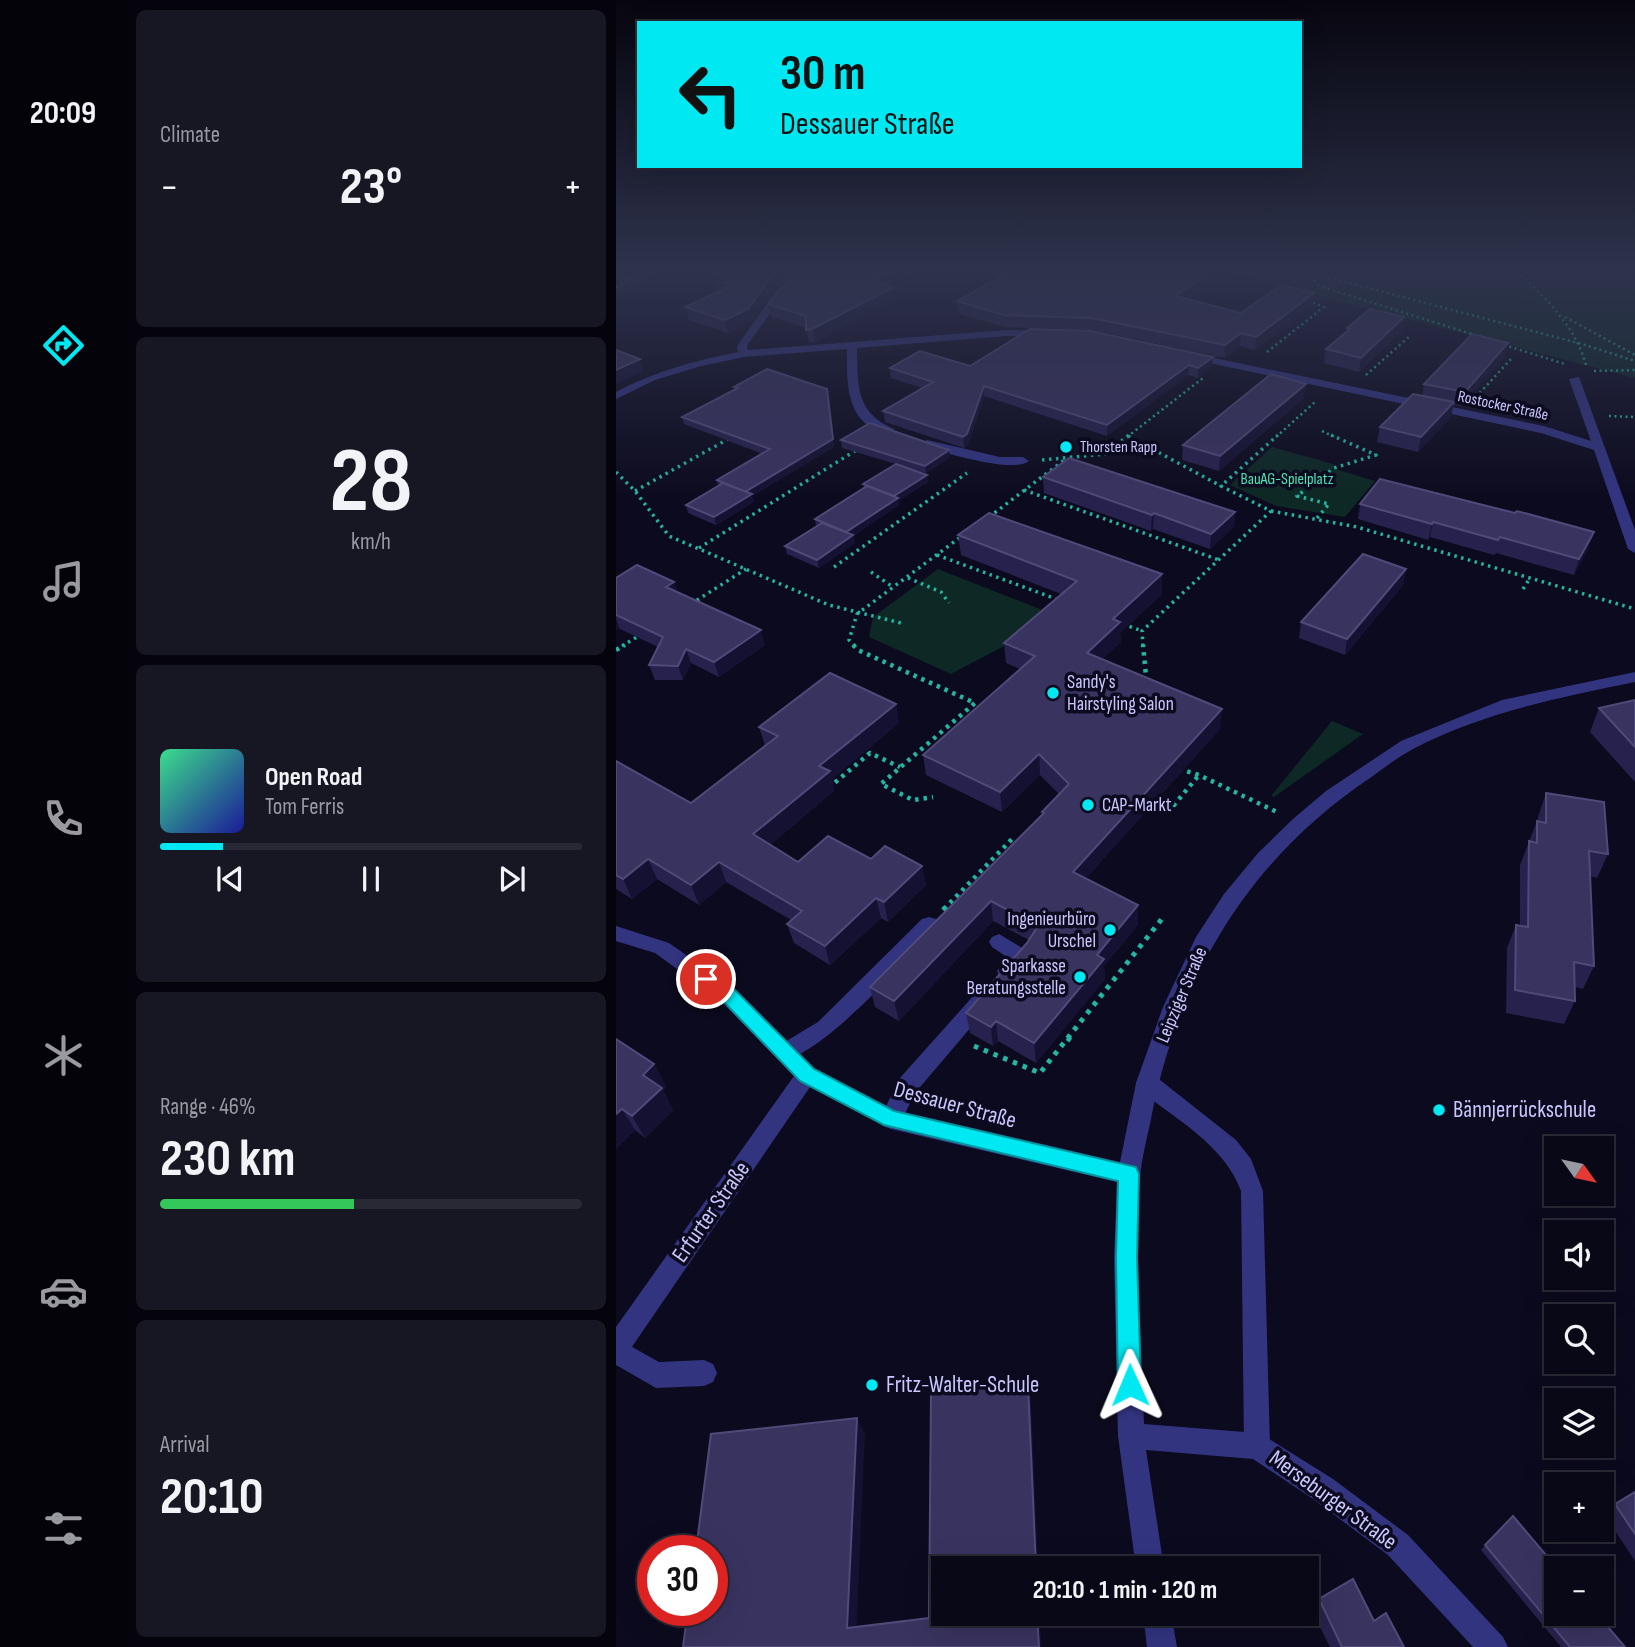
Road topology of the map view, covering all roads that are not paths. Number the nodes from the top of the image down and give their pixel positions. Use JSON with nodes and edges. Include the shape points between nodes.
{"nodes":[{"id":1,"x":742,"y":345,"type":"edge"},
{"id":2,"x":852,"y":345,"type":"joint"},
{"id":3,"x":744,"y":354,"type":"junction"},
{"id":4,"x":1183,"y":355,"type":"edge"},
{"id":5,"x":1575,"y":379,"type":"road end"},
{"id":6,"x":616,"y":396,"type":"edge"},
{"id":7,"x":1599,"y":448,"type":"junction"},
{"id":8,"x":1023,"y":461,"type":"dead end"},
{"id":9,"x":1635,"y":549,"type":"edge"},
{"id":10,"x":1635,"y":677,"type":"edge"},
{"id":11,"x":929,"y":924,"type":"edge"},
{"id":12,"x":616,"y":933,"type":"edge"},
{"id":13,"x":999,"y":942,"type":"dead end"},
{"id":14,"x":785,"y":1052,"type":"junction"},
{"id":15,"x":807,"y":1075,"type":"junction"},
{"id":16,"x":1147,"y":1083,"type":"junction"},
{"id":17,"x":891,"y":1119,"type":"junction"},
{"id":18,"x":1129,"y":1174,"type":"junction"},
{"id":19,"x":616,"y":1350,"type":"edge"},
{"id":20,"x":704,"y":1373,"type":"dead end"},
{"id":21,"x":1131,"y":1436,"type":"junction"},
{"id":22,"x":1257,"y":1446,"type":"junction"},
{"id":23,"x":1148,"y":1556,"type":"edge"},
{"id":24,"x":1159,"y":1626,"type":"edge"},
{"id":25,"x":1162,"y":1647,"type":"edge"},
{"id":26,"x":1493,"y":1647,"type":"edge"}],
"edges":[{"from":1,"to":3,"type":"street"},
{"from":2,"to":3,"type":"street"},
{"from":2,"to":8,"type":"street","via":[[853,394],[870,424],[988,459]]},
{"from":3,"to":6,"type":"street","via":[[651,378]]},
{"from":4,"to":7,"type":"street","name":"Rostocker Straße","via":[[1544,430]]},
{"from":5,"to":7,"type":"street"},
{"from":7,"to":9,"type":"street"},
{"from":10,"to":16,"type":"street","name":"Leipziger Straße","via":[[1508,704],[1407,745],[1299,822],[1240,889],[1206,937],[1173,1007]]},
{"from":11,"to":14,"type":"street","via":[[825,1028]]},
{"from":12,"to":14,"type":"street","name":"Dessauer Straße","via":[[662,948],[728,995]]},
{"from":13,"to":17,"type":"street","via":[[1020,956],[908,1086]]},
{"from":14,"to":15,"type":"street","name":"Dessauer Straße"},
{"from":15,"to":17,"type":"street","name":"Dessauer Straße"},
{"from":15,"to":19,"type":"street","name":"Erfurter Straße"},
{"from":16,"to":18,"type":"street","name":"Leipziger Straße"},
{"from":16,"to":22,"type":"street","via":[[1228,1147],[1243,1166],[1252,1191]]},
{"from":17,"to":18,"type":"street","name":"Dessauer Straße"},
{"from":18,"to":21,"type":"street","name":"Leipziger Straße","via":[[1126,1258]]},
{"from":19,"to":20,"type":"street","via":[[656,1375]]},
{"from":21,"to":22,"type":"street","name":"Merseburger Straße"},
{"from":21,"to":23,"type":"street","name":"Leipziger Straße"},
{"from":22,"to":26,"type":"street","name":"Merseburger Straße","via":[[1398,1545]]},
{"from":24,"to":25,"type":"street"}]}
